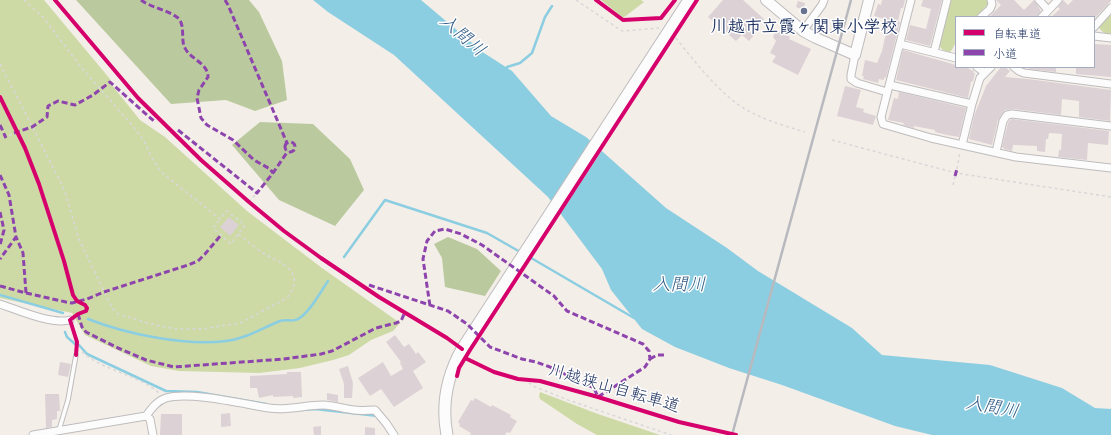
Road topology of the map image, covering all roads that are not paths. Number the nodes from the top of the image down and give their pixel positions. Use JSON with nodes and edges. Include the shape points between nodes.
{"nodes":[{"id":1,"x":689,"y":0,"type":"edge"},
{"id":2,"x":766,"y":0,"type":"edge"},
{"id":3,"x":824,"y":0,"type":"edge"},
{"id":4,"x":869,"y":0,"type":"edge"},
{"id":5,"x":911,"y":0,"type":"edge"},
{"id":6,"x":947,"y":0,"type":"edge"},
{"id":7,"x":991,"y":0,"type":"edge"},
{"id":8,"x":1039,"y":0,"type":"edge"},
{"id":9,"x":1058,"y":0,"type":"edge"},
{"id":10,"x":1111,"y":8,"type":"edge"},
{"id":11,"x":1048,"y":10,"type":"junction"},
{"id":12,"x":982,"y":16,"type":"edge"},
{"id":13,"x":1043,"y":16,"type":"edge"},
{"id":14,"x":1095,"y":26,"type":"edge"},
{"id":15,"x":803,"y":31,"type":"junction"},
{"id":16,"x":1095,"y":36,"type":"edge"},
{"id":17,"x":1111,"y":38,"type":"edge"},
{"id":18,"x":900,"y":44,"type":"junction"},
{"id":19,"x":934,"y":52,"type":"junction"},
{"id":20,"x":855,"y":55,"type":"junction"},
{"id":21,"x":955,"y":55,"type":"edge"},
{"id":22,"x":978,"y":68,"type":"edge"},
{"id":23,"x":990,"y":68,"type":"edge"},
{"id":24,"x":1015,"y":68,"type":"edge"},
{"id":25,"x":984,"y":73,"type":"junction"},
{"id":26,"x":1111,"y":84,"type":"edge"},
{"id":27,"x":888,"y":88,"type":"junction"},
{"id":28,"x":972,"y":104,"type":"junction"},
{"id":29,"x":1111,"y":126,"type":"edge"},
{"id":30,"x":962,"y":145,"type":"junction"},
{"id":31,"x":996,"y":152,"type":"junction"},
{"id":32,"x":1111,"y":168,"type":"edge"},
{"id":33,"x":0,"y":304,"type":"edge"},
{"id":34,"x":70,"y":320,"type":"dead end"},
{"id":35,"x":76,"y":354,"type":"road end"},
{"id":36,"x":146,"y":416,"type":"junction"},
{"id":37,"x":58,"y":432,"type":"junction"},
{"id":38,"x":33,"y":435,"type":"edge"},
{"id":39,"x":154,"y":435,"type":"edge"},
{"id":40,"x":394,"y":435,"type":"edge"},
{"id":41,"x":447,"y":435,"type":"edge"}],
"edges":[{"from":1,"to":41,"type":"main road","via":[[671,35],[464,346],[451,372],[448,385],[444,412]]},
{"from":2,"to":15,"type":"street"},
{"from":3,"to":15,"type":"street"},
{"from":4,"to":20,"type":"street"},
{"from":5,"to":18,"type":"street"},
{"from":6,"to":19,"type":"street"},
{"from":7,"to":12,"type":"street","via":[[990,9]]},
{"from":8,"to":11,"type":"street"},
{"from":9,"to":11,"type":"street"},
{"from":10,"to":14,"type":"street"},
{"from":11,"to":13,"type":"street"},
{"from":15,"to":20,"type":"street"},
{"from":16,"to":17,"type":"street"},
{"from":18,"to":19,"type":"street"},
{"from":18,"to":27,"type":"street"},
{"from":19,"to":21,"type":"street"},
{"from":20,"to":27,"type":"street","via":[[851,79],[857,83]]},
{"from":22,"to":25,"type":"street"},
{"from":23,"to":25,"type":"street"},
{"from":24,"to":26,"type":"street","via":[[1024,73]]},
{"from":25,"to":28,"type":"street","via":[[977,84]]},
{"from":27,"to":28,"type":"street"},
{"from":27,"to":30,"type":"street","via":[[881,117],[883,124]]},
{"from":28,"to":30,"type":"street"},
{"from":29,"to":31,"type":"street","via":[[1007,114]]},
{"from":30,"to":31,"type":"street"},
{"from":31,"to":32,"type":"street"},
{"from":33,"to":34,"type":"street","via":[[43,318]]},
{"from":35,"to":37,"type":"lane","via":[[68,400]]},
{"from":36,"to":37,"type":"street"},
{"from":36,"to":39,"type":"street","via":[[150,418]]},
{"from":36,"to":40,"type":"street","via":[[156,403],[175,396],[286,409],[324,405],[354,410],[375,410]]},
{"from":37,"to":38,"type":"street"}]}
